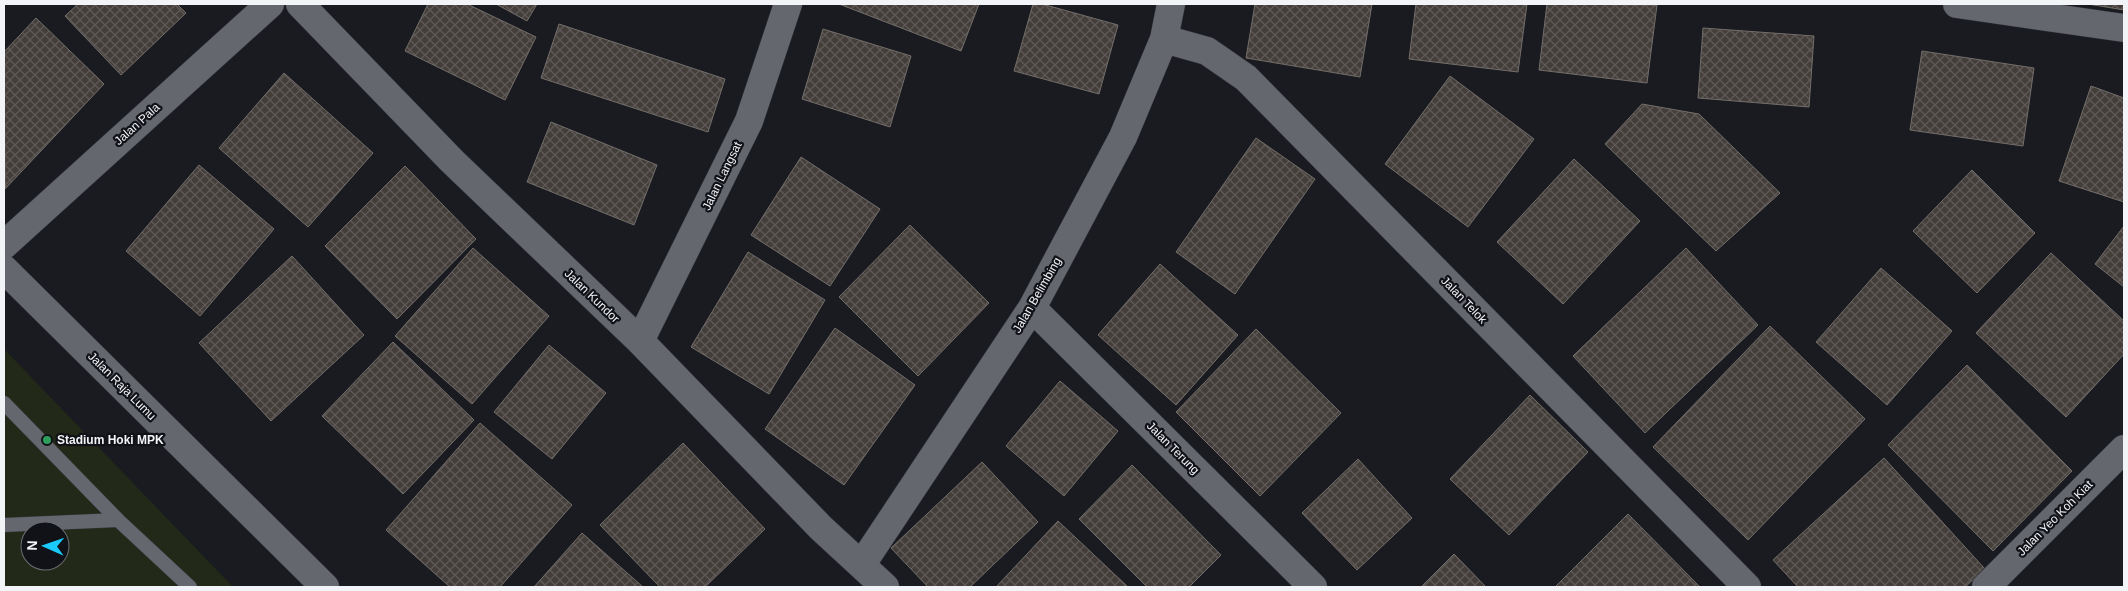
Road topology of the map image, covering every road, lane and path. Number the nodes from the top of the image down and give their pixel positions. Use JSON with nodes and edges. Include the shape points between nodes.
{"nodes":[{"id":1,"x":270,"y":4,"type":"edge"},
{"id":2,"x":300,"y":4,"type":"edge"},
{"id":3,"x":788,"y":4,"type":"edge"},
{"id":4,"x":1171,"y":4,"type":"edge"},
{"id":5,"x":1957,"y":4,"type":"edge"},
{"id":6,"x":2124,"y":28,"type":"edge"},
{"id":7,"x":1164,"y":39,"type":"junction"},
{"id":8,"x":4,"y":245,"type":"edge"},
{"id":9,"x":4,"y":269,"type":"edge"},
{"id":10,"x":1032,"y":308,"type":"junction"},
{"id":11,"x":640,"y":342,"type":"junction"},
{"id":12,"x":4,"y":403,"type":"edge"},
{"id":13,"x":2124,"y":449,"type":"edge"},
{"id":14,"x":118,"y":520,"type":"junction"},
{"id":15,"x":4,"y":525,"type":"edge"},
{"id":16,"x":862,"y":564,"type":"junction"},
{"id":17,"x":190,"y":587,"type":"edge"},
{"id":18,"x":325,"y":587,"type":"edge"},
{"id":19,"x":885,"y":587,"type":"edge"},
{"id":20,"x":1313,"y":587,"type":"edge"},
{"id":21,"x":1747,"y":587,"type":"edge"},
{"id":22,"x":1986,"y":587,"type":"edge"}],
"edges":[{"from":1,"to":8,"type":"street","name":"Jalan Pala"},
{"from":2,"to":11,"type":"street","name":"Jalan Kundor","via":[[452,161]]},
{"from":3,"to":11,"type":"street","name":"Jalan Langsat","via":[[749,121]]},
{"from":4,"to":7,"type":"street","name":"Jalan Belimbing"},
{"from":5,"to":6,"type":"street"},
{"from":7,"to":10,"type":"street","name":"Jalan Belimbing","via":[[1123,137]]},
{"from":7,"to":21,"type":"street","name":"Jalan Telok","via":[[1207,51],[1246,78]]},
{"from":9,"to":18,"type":"street","name":"Jalan Raja Lumu"},
{"from":10,"to":16,"type":"street","name":"Jalan Belimbing"},
{"from":10,"to":20,"type":"street","name":"Jalan Terung"},
{"from":11,"to":16,"type":"street","name":"Jalan Kundor","via":[[821,528]]},
{"from":12,"to":14,"type":"lane"},
{"from":13,"to":22,"type":"street","name":"Jalan Yeo Koh Kiat"},
{"from":14,"to":15,"type":"lane"},
{"from":14,"to":17,"type":"lane"},
{"from":16,"to":19,"type":"street","name":"Jalan Kundor"}]}
